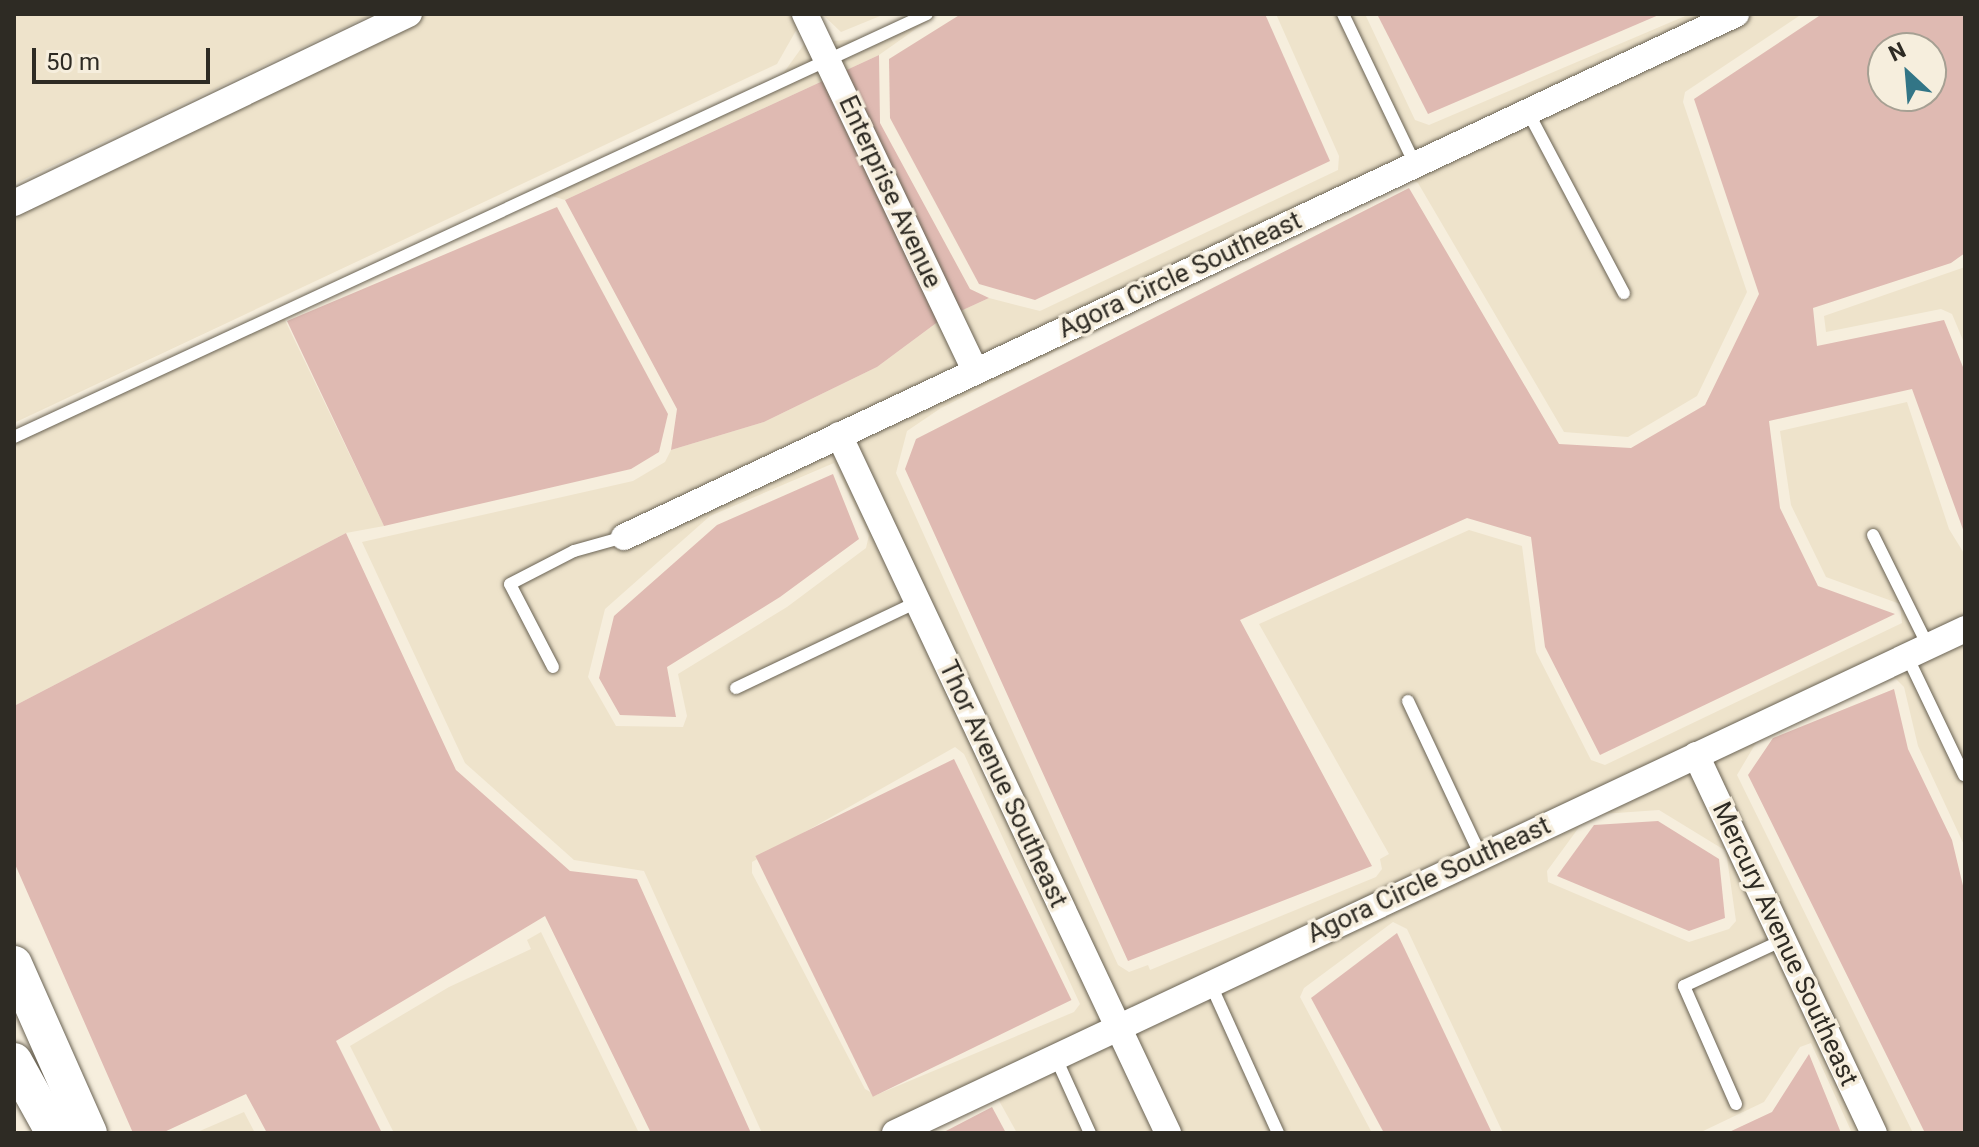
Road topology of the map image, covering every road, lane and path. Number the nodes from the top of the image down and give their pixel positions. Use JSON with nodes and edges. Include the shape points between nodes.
{"nodes":[{"id":1,"x":409,"y":14,"type":"edge"},
{"id":2,"x":805,"y":14,"type":"edge"},
{"id":3,"x":927,"y":14,"type":"edge"},
{"id":4,"x":1343,"y":14,"type":"edge"},
{"id":5,"x":1736,"y":14,"type":"edge"},
{"id":6,"x":828,"y":61,"type":"junction"},
{"id":7,"x":1528,"y":112,"type":"junction"},
{"id":8,"x":1415,"y":164,"type":"junction"},
{"id":9,"x":14,"y":203,"type":"edge"},
{"id":10,"x":1624,"y":293,"type":"dead end"},
{"id":11,"x":975,"y":371,"type":"junction"},
{"id":12,"x":839,"y":435,"type":"junction"},
{"id":13,"x":14,"y":437,"type":"edge"},
{"id":14,"x":1873,"y":535,"type":"dead end"},
{"id":15,"x":624,"y":537,"type":"joint"},
{"id":16,"x":917,"y":602,"type":"junction"},
{"id":17,"x":1965,"y":629,"type":"edge"},
{"id":18,"x":1918,"y":651,"type":"junction"},
{"id":19,"x":553,"y":667,"type":"dead end"},
{"id":20,"x":736,"y":688,"type":"dead end"},
{"id":21,"x":1408,"y":701,"type":"dead end"},
{"id":22,"x":1696,"y":755,"type":"junction"},
{"id":23,"x":1964,"y":775,"type":"edge"},
{"id":24,"x":1481,"y":856,"type":"junction"},
{"id":25,"x":1783,"y":940,"type":"junction"},
{"id":26,"x":14,"y":964,"type":"edge"},
{"id":27,"x":1210,"y":983,"type":"junction"},
{"id":28,"x":1116,"y":1027,"type":"junction"},
{"id":29,"x":1055,"y":1056,"type":"junction"},
{"id":30,"x":14,"y":1061,"type":"edge"},
{"id":31,"x":1736,"y":1104,"type":"dead end"},
{"id":32,"x":54,"y":1133,"type":"edge"},
{"id":33,"x":89,"y":1133,"type":"edge"},
{"id":34,"x":895,"y":1133,"type":"edge"},
{"id":35,"x":1090,"y":1133,"type":"edge"},
{"id":36,"x":1168,"y":1133,"type":"edge"},
{"id":37,"x":1278,"y":1133,"type":"edge"},
{"id":38,"x":1874,"y":1133,"type":"edge"}],
"edges":[{"from":1,"to":9,"type":"street"},
{"from":2,"to":6,"type":"street","name":"Enterprise Avenue"},
{"from":3,"to":6,"type":"lane"},
{"from":4,"to":8,"type":"lane"},
{"from":5,"to":7,"type":"street","name":"Agora Circle Southeast"},
{"from":6,"to":11,"type":"street","name":"Enterprise Avenue"},
{"from":6,"to":13,"type":"lane"},
{"from":7,"to":8,"type":"street","name":"Agora Circle Southeast"},
{"from":7,"to":10,"type":"lane"},
{"from":8,"to":11,"type":"street","name":"Agora Circle Southeast"},
{"from":11,"to":12,"type":"street","name":"Agora Circle Southeast"},
{"from":12,"to":15,"type":"street","name":"Agora Circle Southeast"},
{"from":12,"to":16,"type":"street","name":"Thor Avenue Southeast"},
{"from":14,"to":18,"type":"lane"},
{"from":15,"to":19,"type":"lane","via":[[574,551],[510,584]]},
{"from":16,"to":20,"type":"lane"},
{"from":16,"to":28,"type":"street","name":"Thor Avenue Southeast"},
{"from":17,"to":18,"type":"street","name":"Agora Circle Southeast"},
{"from":18,"to":22,"type":"street","name":"Agora Circle Southeast"},
{"from":18,"to":23,"type":"lane"},
{"from":21,"to":24,"type":"lane"},
{"from":22,"to":24,"type":"street","name":"Agora Circle Southeast"},
{"from":22,"to":25,"type":"street","name":"Mercury Avenue Southeast"},
{"from":24,"to":27,"type":"street","name":"Agora Circle Southeast"},
{"from":25,"to":31,"type":"lane","via":[[1684,986]]},
{"from":25,"to":38,"type":"street","name":"Mercury Avenue Southeast"},
{"from":26,"to":33,"type":"main road"},
{"from":27,"to":28,"type":"street","name":"Agora Circle Southeast"},
{"from":27,"to":37,"type":"lane"},
{"from":28,"to":29,"type":"street","name":"Agora Circle Southeast"},
{"from":28,"to":36,"type":"street","name":"Thor Avenue Southeast"},
{"from":29,"to":34,"type":"street","name":"Agora Circle Southeast"},
{"from":29,"to":35,"type":"lane"},
{"from":30,"to":32,"type":"main road"}]}
